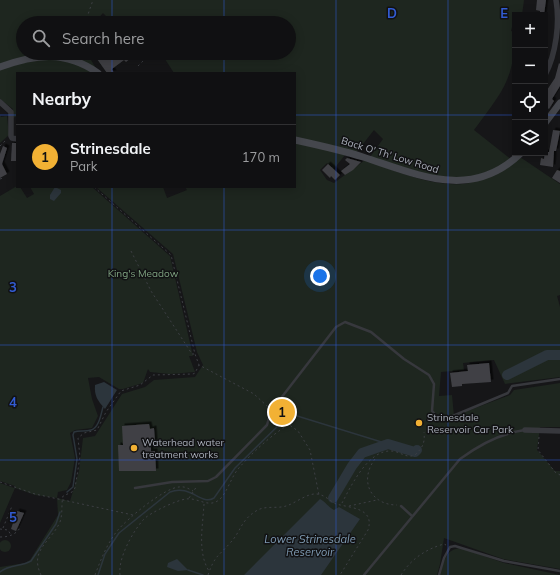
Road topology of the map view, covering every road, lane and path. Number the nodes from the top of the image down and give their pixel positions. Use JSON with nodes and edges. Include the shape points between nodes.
{"nodes":[{"id":1,"x":93,"y":0,"type":"edge"},
{"id":2,"x":556,"y":0,"type":"edge"},
{"id":3,"x":87,"y":16,"type":"edge"},
{"id":4,"x":25,"y":60,"type":"edge"},
{"id":5,"x":74,"y":60,"type":"edge"},
{"id":6,"x":144,"y":60,"type":"edge"},
{"id":7,"x":548,"y":65,"type":"edge"},
{"id":8,"x":138,"y":66,"type":"dead end"},
{"id":9,"x":0,"y":67,"type":"edge"},
{"id":10,"x":96,"y":72,"type":"edge"},
{"id":11,"x":0,"y":102,"type":"edge"},
{"id":12,"x":560,"y":103,"type":"edge"},
{"id":13,"x":547,"y":120,"type":"edge"},
{"id":14,"x":15,"y":139,"type":"edge"},
{"id":15,"x":296,"y":140,"type":"edge"},
{"id":16,"x":0,"y":146,"type":"edge"},
{"id":17,"x":517,"y":156,"type":"edge"},
{"id":18,"x":3,"y":178,"type":"dead end"},
{"id":19,"x":0,"y":179,"type":"edge"},
{"id":20,"x":95,"y":188,"type":"edge"},
{"id":21,"x":131,"y":251,"type":"dead end"},
{"id":22,"x":194,"y":354,"type":"junction"},
{"id":23,"x":199,"y":365,"type":"junction"},
{"id":24,"x":560,"y":379,"type":"edge"},
{"id":25,"x":271,"y":411,"type":"junction"},
{"id":26,"x":289,"y":425,"type":"junction"},
{"id":27,"x":525,"y":430,"type":"joint"},
{"id":28,"x":539,"y":430,"type":"junction"},
{"id":29,"x":560,"y":431,"type":"edge"},
{"id":30,"x":424,"y":432,"type":"dead end"},
{"id":31,"x":376,"y":457,"type":"junction"},
{"id":32,"x":560,"y":475,"type":"edge"},
{"id":33,"x":202,"y":481,"type":"junction"},
{"id":34,"x":0,"y":482,"type":"edge"},
{"id":35,"x":135,"y":488,"type":"dead end"},
{"id":36,"x":193,"y":491,"type":"junction"},
{"id":37,"x":319,"y":495,"type":"junction"},
{"id":38,"x":62,"y":499,"type":"junction"},
{"id":39,"x":188,"y":499,"type":"junction"},
{"id":40,"x":377,"y":500,"type":"junction"},
{"id":41,"x":204,"y":503,"type":"junction"},
{"id":42,"x":341,"y":504,"type":"junction"},
{"id":43,"x":12,"y":506,"type":"dead end"},
{"id":44,"x":347,"y":506,"type":"junction"},
{"id":45,"x":401,"y":506,"type":"joint"},
{"id":46,"x":134,"y":516,"type":"junction"},
{"id":47,"x":412,"y":516,"type":"junction"},
{"id":48,"x":21,"y":526,"type":"dead end"},
{"id":49,"x":3,"y":528,"type":"junction"},
{"id":50,"x":0,"y":529,"type":"edge"},
{"id":51,"x":11,"y":535,"type":"junction"},
{"id":52,"x":0,"y":537,"type":"edge"},
{"id":53,"x":450,"y":547,"type":"junction"},
{"id":54,"x":560,"y":571,"type":"edge"},
{"id":55,"x":209,"y":573,"type":"edge"},
{"id":56,"x":41,"y":575,"type":"edge"},
{"id":57,"x":95,"y":575,"type":"edge"},
{"id":58,"x":120,"y":575,"type":"edge"},
{"id":59,"x":340,"y":575,"type":"edge"},
{"id":60,"x":364,"y":575,"type":"edge"},
{"id":61,"x":401,"y":575,"type":"edge"},
{"id":62,"x":439,"y":575,"type":"edge"}],
"edges":[{"from":1,"to":3,"type":"path"},
{"from":2,"to":7,"type":"street","via":[[558,14],[555,42]]},
{"from":4,"to":9,"type":"street"},
{"from":5,"to":10,"type":"street"},
{"from":6,"to":8,"type":"path"},
{"from":11,"to":14,"type":"street","via":[[11,112]]},
{"from":12,"to":13,"type":"street"},
{"from":14,"to":16,"type":"path","via":[[5,141]]},
{"from":15,"to":17,"type":"street","name":"Back O' Th' Low Road","via":[[439,181],[472,180],[497,171]]},
{"from":18,"to":19,"type":"path"},
{"from":20,"to":22,"type":"path","via":[[172,255]]},
{"from":21,"to":22,"type":"path","via":[[151,291]]},
{"from":22,"to":23,"type":"path"},
{"from":23,"to":25,"type":"path","via":[[254,394]]},
{"from":23,"to":38,"type":"path","via":[[193,374],[153,375],[140,385],[119,392],[97,430],[84,433],[78,438],[80,457],[74,488]]},
{"from":24,"to":25,"type":"lane","via":[[512,386],[508,393],[443,420],[439,419],[432,411],[434,384],[429,375],[404,359],[371,332],[345,322],[336,327]]},
{"from":25,"to":26,"type":"path"},
{"from":25,"to":33,"type":"lane","via":[[267,425],[216,477]]},
{"from":26,"to":37,"type":"path","via":[[298,431],[310,450]]},
{"from":26,"to":41,"type":"path","via":[[275,433],[238,470],[221,498],[215,502]]},
{"from":27,"to":28,"type":"street"},
{"from":27,"to":47,"type":"lane","via":[[500,436],[460,459]]},
{"from":28,"to":29,"type":"street"},
{"from":28,"to":32,"type":"path","via":[[538,450]]},
{"from":30,"to":31,"type":"path","via":[[423,448],[415,455],[411,457],[390,450]]},
{"from":31,"to":40,"type":"path","via":[[367,476],[368,486]]},
{"from":31,"to":42,"type":"path","via":[[363,467]]},
{"from":33,"to":35,"type":"lane","via":[[172,482]]},
{"from":33,"to":36,"type":"path"},
{"from":34,"to":38,"type":"path","via":[[35,494]]},
{"from":36,"to":39,"type":"path"},
{"from":36,"to":46,"type":"path","via":[[184,486],[168,489]]},
{"from":37,"to":42,"type":"path"},
{"from":37,"to":55,"type":"path","via":[[311,495],[287,506],[257,510],[241,524],[230,544],[214,559]]},
{"from":38,"to":46,"type":"path"},
{"from":38,"to":56,"type":"path","via":[[59,523],[37,558],[36,563]]},
{"from":39,"to":41,"type":"path"},
{"from":39,"to":58,"type":"path","via":[[150,514],[143,520],[121,557]]},
{"from":40,"to":44,"type":"path"},
{"from":40,"to":45,"type":"path"},
{"from":41,"to":55,"type":"path","via":[[202,555]]},
{"from":42,"to":44,"type":"path"},
{"from":43,"to":49,"type":"path"},
{"from":44,"to":59,"type":"path","via":[[361,511],[368,516],[370,522],[368,530]]},
{"from":45,"to":47,"type":"lane"},
{"from":46,"to":57,"type":"path","via":[[118,531],[103,554]]},
{"from":47,"to":60,"type":"lane"},
{"from":48,"to":51,"type":"path","via":[[18,532]]},
{"from":49,"to":50,"type":"path"},
{"from":49,"to":51,"type":"path"},
{"from":51,"to":52,"type":"path"},
{"from":53,"to":54,"type":"lane","via":[[464,547],[504,561]]},
{"from":53,"to":61,"type":"path","via":[[444,544],[429,548]]},
{"from":53,"to":62,"type":"lane"}]}
